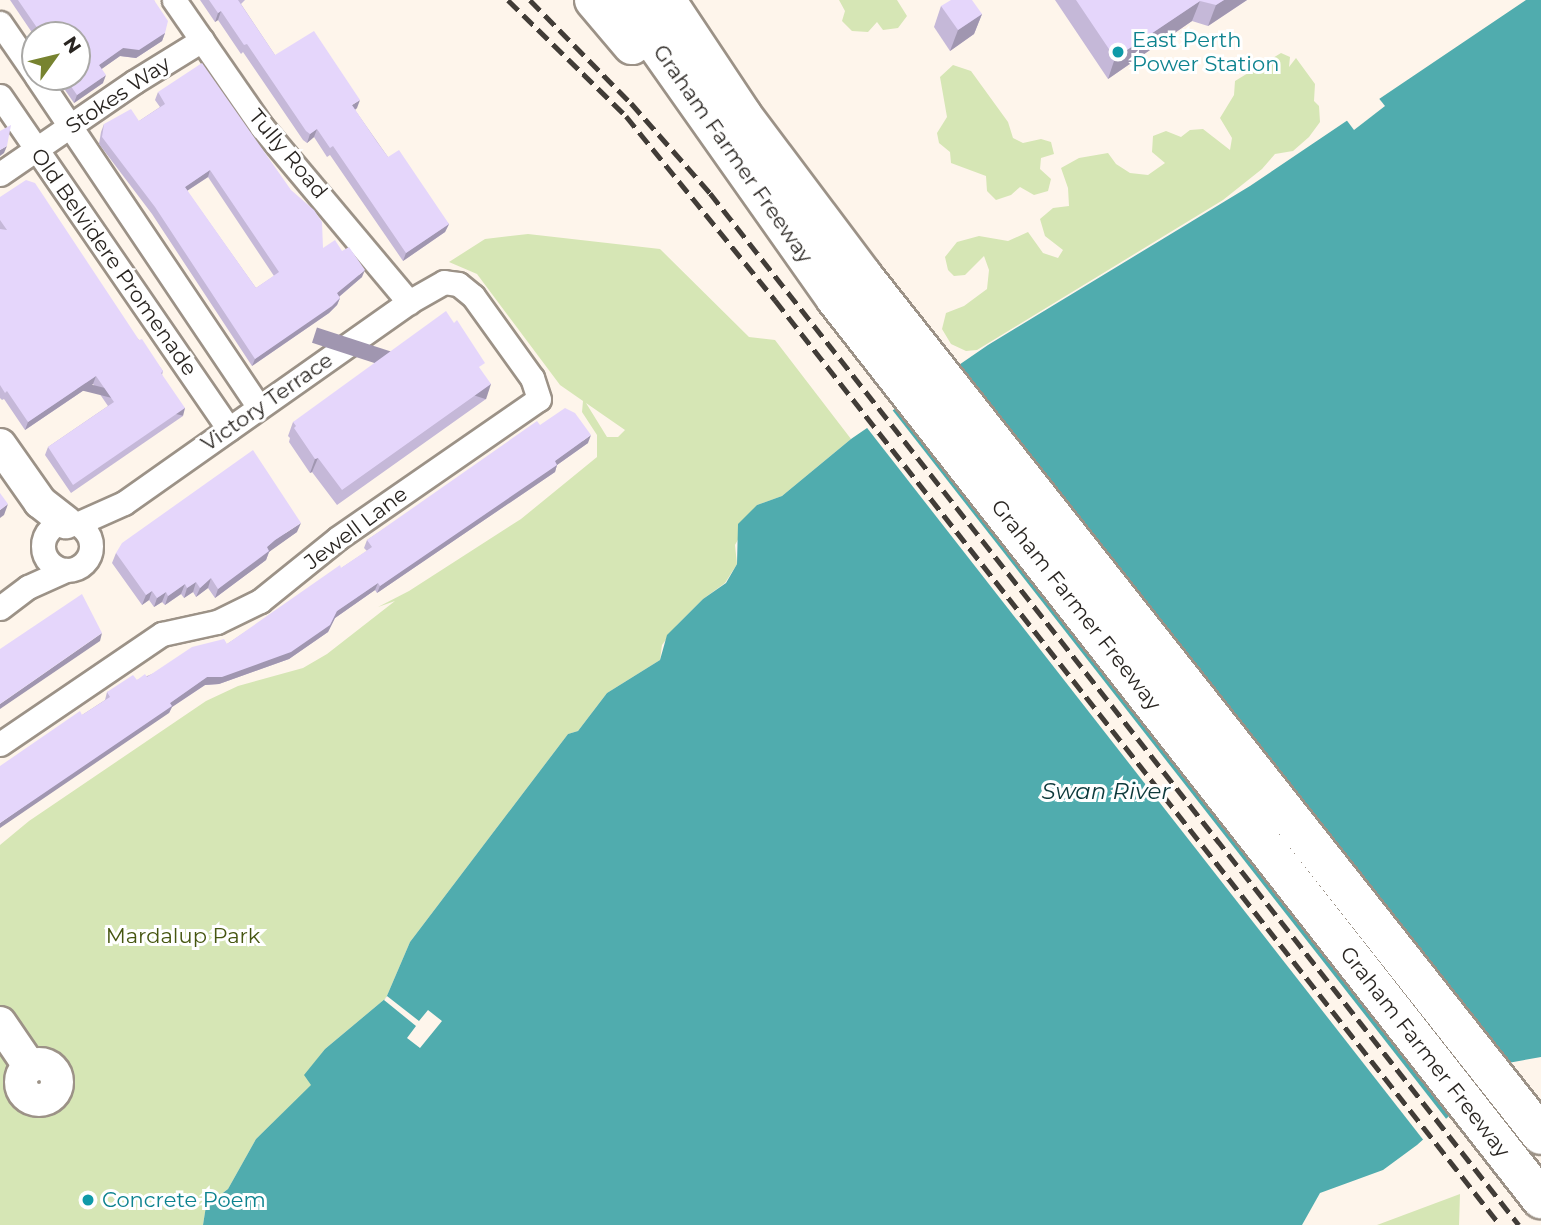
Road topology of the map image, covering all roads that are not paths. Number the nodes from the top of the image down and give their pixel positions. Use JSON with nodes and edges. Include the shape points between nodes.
{"nodes":[{"id":1,"x":174,"y":0,"type":"edge"},
{"id":2,"x":594,"y":0,"type":"edge"},
{"id":3,"x":625,"y":0,"type":"edge"},
{"id":4,"x":666,"y":0,"type":"edge"},
{"id":5,"x":690,"y":0,"type":"edge"},
{"id":6,"x":0,"y":23,"type":"edge"},
{"id":7,"x":202,"y":40,"type":"junction"},
{"id":8,"x":21,"y":54,"type":"edge"},
{"id":9,"x":46,"y":91,"type":"edge"},
{"id":10,"x":0,"y":96,"type":"edge"},
{"id":11,"x":70,"y":127,"type":"junction"},
{"id":12,"x":36,"y":149,"type":"junction"},
{"id":13,"x":0,"y":174,"type":"edge"},
{"id":14,"x":849,"y":287,"type":"junction"},
{"id":15,"x":409,"y":302,"type":"junction"},
{"id":16,"x":259,"y":407,"type":"junction"},
{"id":17,"x":229,"y":429,"type":"junction"},
{"id":18,"x":0,"y":445,"type":"edge"},
{"id":19,"x":124,"y":503,"type":"junction"},
{"id":20,"x":59,"y":535,"type":"junction"},
{"id":21,"x":91,"y":542,"type":"junction"},
{"id":22,"x":66,"y":570,"type":"junction"},
{"id":23,"x":28,"y":587,"type":"junction"},
{"id":24,"x":0,"y":608,"type":"edge"},
{"id":25,"x":0,"y":744,"type":"edge"},
{"id":26,"x":0,"y":1023,"type":"edge"},
{"id":27,"x":30,"y":1067,"type":"dead end"},
{"id":28,"x":1541,"y":1135,"type":"edge"},
{"id":29,"x":1541,"y":1199,"type":"edge"}],
"edges":[{"from":1,"to":7,"type":"street","name":"Tully Road"},
{"from":2,"to":14,"type":"highway"},
{"from":3,"to":14,"type":"highway","name":"Graham Farmer Freeway"},
{"from":4,"to":14,"type":"highway","name":"Graham Farmer Freeway"},
{"from":5,"to":14,"type":"highway"},
{"from":6,"to":8,"type":"street","name":"Old Belvidere Promenade"},
{"from":7,"to":11,"type":"street","name":"Stokes Way"},
{"from":7,"to":15,"type":"street","name":"Tully Road","via":[[270,137]]},
{"from":9,"to":11,"type":"street","name":"Old Belvidere Promenade"},
{"from":10,"to":12,"type":"street","name":"Old Belvidere Promenade"},
{"from":11,"to":12,"type":"street","name":"Stokes Way"},
{"from":11,"to":16,"type":"street","name":"Old Belvidere Promenade"},
{"from":12,"to":13,"type":"street","name":"Stokes Way"},
{"from":12,"to":17,"type":"street","name":"Old Belvidere Promenade"},
{"from":14,"to":28,"type":"highway","name":"Graham Farmer Freeway"},
{"from":14,"to":29,"type":"highway","name":"Graham Farmer Freeway"},
{"from":15,"to":16,"type":"street","name":"Victory Terrace"},
{"from":15,"to":25,"type":"street","name":"Jewell Lane","via":[[444,282],[458,284],[474,296],[532,378],[539,399],[338,538],[260,601],[217,622],[162,634]]},
{"from":16,"to":17,"type":"street","name":"Victory Terrace"},
{"from":17,"to":19,"type":"street","name":"Victory Terrace"},
{"from":18,"to":20,"type":"street"},
{"from":19,"to":20,"type":"street","name":"Victory Terrace"},
{"from":19,"to":21,"type":"street","name":"Victory Terrace"},
{"from":20,"to":21,"type":"street","via":[[89,535]]},
{"from":20,"to":22,"type":"street","via":[[58,568]]},
{"from":20,"to":23,"type":"street"},
{"from":21,"to":22,"type":"street","name":"Victory Terrace","via":[[86,561]]},
{"from":22,"to":23,"type":"street"},
{"from":23,"to":24,"type":"street"},
{"from":26,"to":27,"type":"street"}]}
